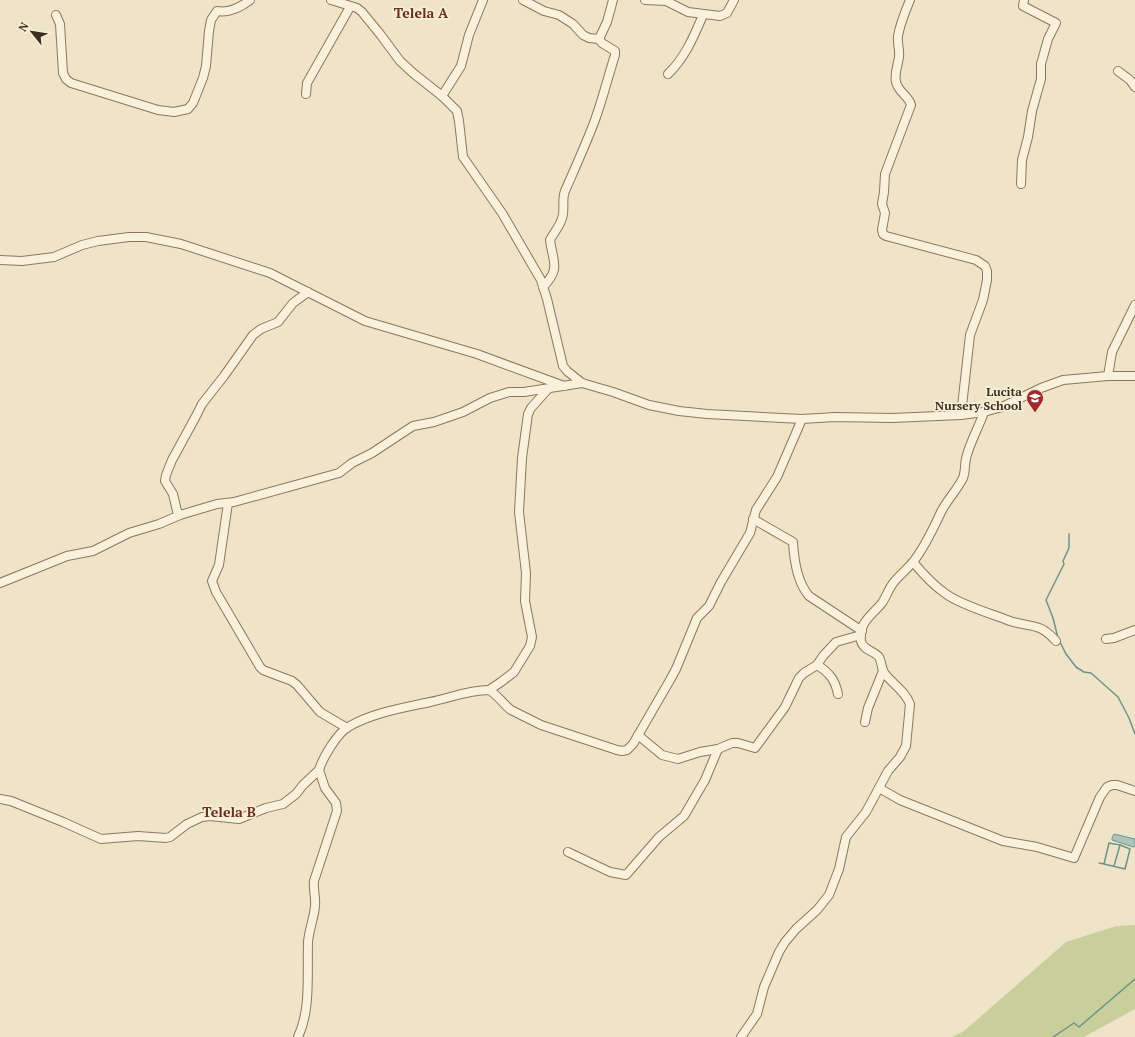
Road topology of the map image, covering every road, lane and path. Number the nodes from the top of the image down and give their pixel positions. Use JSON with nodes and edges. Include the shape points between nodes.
{"nodes":[{"id":1,"x":250,"y":0,"type":"edge"},
{"id":2,"x":331,"y":0,"type":"edge"},
{"id":3,"x":483,"y":0,"type":"edge"},
{"id":4,"x":523,"y":0,"type":"edge"},
{"id":5,"x":613,"y":0,"type":"edge"},
{"id":6,"x":645,"y":0,"type":"edge"},
{"id":7,"x":734,"y":0,"type":"edge"},
{"id":8,"x":910,"y":0,"type":"edge"},
{"id":9,"x":1024,"y":0,"type":"edge"},
{"id":10,"x":350,"y":7,"type":"junction"},
{"id":11,"x":56,"y":15,"type":"dead end"},
{"id":12,"x":703,"y":15,"type":"junction"},
{"id":13,"x":599,"y":40,"type":"junction"},
{"id":14,"x":1118,"y":71,"type":"dead end"},
{"id":15,"x":668,"y":74,"type":"dead end"},
{"id":16,"x":1135,"y":87,"type":"edge"},
{"id":17,"x":306,"y":94,"type":"dead end"},
{"id":18,"x":442,"y":96,"type":"junction"},
{"id":19,"x":1021,"y":184,"type":"dead end"},
{"id":20,"x":0,"y":260,"type":"edge"},
{"id":21,"x":544,"y":287,"type":"junction"},
{"id":22,"x":308,"y":292,"type":"junction"},
{"id":23,"x":1135,"y":305,"type":"edge"},
{"id":24,"x":1108,"y":376,"type":"junction"},
{"id":25,"x":1135,"y":376,"type":"edge"},
{"id":26,"x":582,"y":383,"type":"junction"},
{"id":27,"x":565,"y":386,"type":"junction"},
{"id":28,"x":548,"y":389,"type":"junction"},
{"id":29,"x":984,"y":412,"type":"junction"},
{"id":30,"x":961,"y":416,"type":"junction"},
{"id":31,"x":802,"y":419,"type":"junction"},
{"id":32,"x":228,"y":503,"type":"junction"},
{"id":33,"x":180,"y":515,"type":"junction"},
{"id":34,"x":753,"y":519,"type":"junction"},
{"id":35,"x":913,"y":562,"type":"junction"},
{"id":36,"x":0,"y":583,"type":"edge"},
{"id":37,"x":1135,"y":630,"type":"edge"},
{"id":38,"x":861,"y":633,"type":"junction"},
{"id":39,"x":1106,"y":639,"type":"dead end"},
{"id":40,"x":1056,"y":641,"type":"dead end"},
{"id":41,"x":818,"y":665,"type":"junction"},
{"id":42,"x":883,"y":671,"type":"junction"},
{"id":43,"x":489,"y":690,"type":"junction"},
{"id":44,"x":838,"y":694,"type":"dead end"},
{"id":45,"x":865,"y":722,"type":"dead end"},
{"id":46,"x":347,"y":728,"type":"junction"},
{"id":47,"x":638,"y":735,"type":"junction"},
{"id":48,"x":718,"y":749,"type":"junction"},
{"id":49,"x":319,"y":770,"type":"junction"},
{"id":50,"x":879,"y":788,"type":"junction"},
{"id":51,"x":1135,"y":791,"type":"edge"},
{"id":52,"x":0,"y":799,"type":"edge"},
{"id":53,"x":568,"y":852,"type":"dead end"},
{"id":54,"x":298,"y":1037,"type":"edge"},
{"id":55,"x":741,"y":1037,"type":"edge"}],
"edges":[{"from":1,"to":11,"type":"street","via":[[226,12],[217,11],[209,31],[206,66],[199,89],[188,109],[174,112],[158,110],[71,83],[66,79],[63,73],[60,24]]},
{"from":2,"to":10,"type":"street"},
{"from":3,"to":18,"type":"street","via":[[469,35],[461,66]]},
{"from":4,"to":13,"type":"street","via":[[566,19],[583,35]]},
{"from":5,"to":13,"type":"street"},
{"from":6,"to":12,"type":"street","via":[[666,1],[688,12]]},
{"from":7,"to":12,"type":"street","via":[[724,15]]},
{"from":8,"to":30,"type":"street","via":[[898,35],[900,50],[896,83],[911,105],[885,174],[882,204],[885,213],[882,230],[886,236],[976,260],[985,266],[987,280],[983,300],[970,334]]},
{"from":9,"to":19,"type":"street","via":[[1023,6],[1056,23],[1048,39],[1041,64],[1041,79],[1022,160]]},
{"from":10,"to":17,"type":"street","via":[[307,83]]},
{"from":10,"to":18,"type":"street","via":[[357,8],[365,15],[400,61]]},
{"from":12,"to":15,"type":"street","via":[[692,40]]},
{"from":13,"to":21,"type":"street","via":[[615,52],[615,55],[595,121],[565,190],[561,222],[550,240],[555,270]]},
{"from":14,"to":16,"type":"street"},
{"from":18,"to":21,"type":"street","via":[[458,115],[463,157],[502,213]]},
{"from":20,"to":22,"type":"street","via":[[22,261],[54,257],[98,241],[146,237],[181,244],[250,266]]},
{"from":21,"to":26,"type":"street","via":[[562,366]]},
{"from":22,"to":27,"type":"street","via":[[365,321],[477,354]]},
{"from":22,"to":33,"type":"street","via":[[293,303],[278,322],[253,335],[202,404],[166,475],[165,481],[173,494]]},
{"from":23,"to":24,"type":"street","via":[[1112,352]]},
{"from":24,"to":25,"type":"street"},
{"from":24,"to":29,"type":"street","via":[[1062,380],[1002,407]]},
{"from":26,"to":27,"type":"street"},
{"from":26,"to":31,"type":"street","via":[[650,405],[679,411]]},
{"from":27,"to":28,"type":"street"},
{"from":28,"to":32,"type":"street","via":[[509,392],[490,398],[463,412],[413,426],[339,473]]},
{"from":28,"to":43,"type":"street","via":[[528,414],[520,478],[519,512],[526,573],[525,601],[532,637],[514,672]]},
{"from":29,"to":30,"type":"street"},
{"from":29,"to":35,"type":"street","via":[[966,456],[966,471],[962,480]]},
{"from":30,"to":31,"type":"street"},
{"from":31,"to":34,"type":"street","via":[[777,478]]},
{"from":32,"to":33,"type":"street","via":[[207,506]]},
{"from":32,"to":46,"type":"street","via":[[219,565],[212,581],[216,592],[263,670],[298,685],[320,712]]},
{"from":33,"to":36,"type":"street","via":[[129,533],[93,551],[69,556]]},
{"from":34,"to":38,"type":"street","via":[[793,542],[798,578],[803,589]]},
{"from":34,"to":47,"type":"street","via":[[750,533],[709,606],[697,618],[676,669]]},
{"from":35,"to":38,"type":"street","via":[[864,621]]},
{"from":35,"to":40,"type":"street","via":[[924,576],[946,595],[1009,620],[1044,629]]},
{"from":37,"to":39,"type":"street"},
{"from":38,"to":41,"type":"street","via":[[836,642]]},
{"from":38,"to":42,"type":"street","via":[[862,644],[879,658]]},
{"from":41,"to":44,"type":"street","via":[[831,675]]},
{"from":41,"to":48,"type":"street","via":[[804,672],[799,678],[785,707],[755,748],[732,743]]},
{"from":42,"to":45,"type":"street"},
{"from":42,"to":50,"type":"street","via":[[904,693],[910,704],[906,746]]},
{"from":43,"to":46,"type":"street","via":[[479,690],[397,709]]},
{"from":43,"to":47,"type":"street","via":[[511,710],[541,725],[593,743],[622,751],[627,750]]},
{"from":46,"to":49,"type":"street","via":[[331,746]]},
{"from":47,"to":48,"type":"street","via":[[662,755],[672,758],[681,759]]},
{"from":48,"to":53,"type":"street","via":[[705,780],[684,816],[654,841],[626,875],[610,872]]},
{"from":49,"to":52,"type":"street","via":[[283,804],[239,819],[202,817],[166,838],[138,836],[101,839],[11,801]]},
{"from":49,"to":54,"type":"street","via":[[325,788],[336,803],[337,811],[314,881],[316,904],[308,941],[305,1016]]},
{"from":50,"to":51,"type":"street","via":[[900,800],[1003,841],[1037,847],[1074,858],[1100,797],[1107,787],[1117,785]]},
{"from":50,"to":55,"type":"street","via":[[866,812],[846,837],[839,869],[829,895],[785,942],[764,987],[757,1014]]}]}
